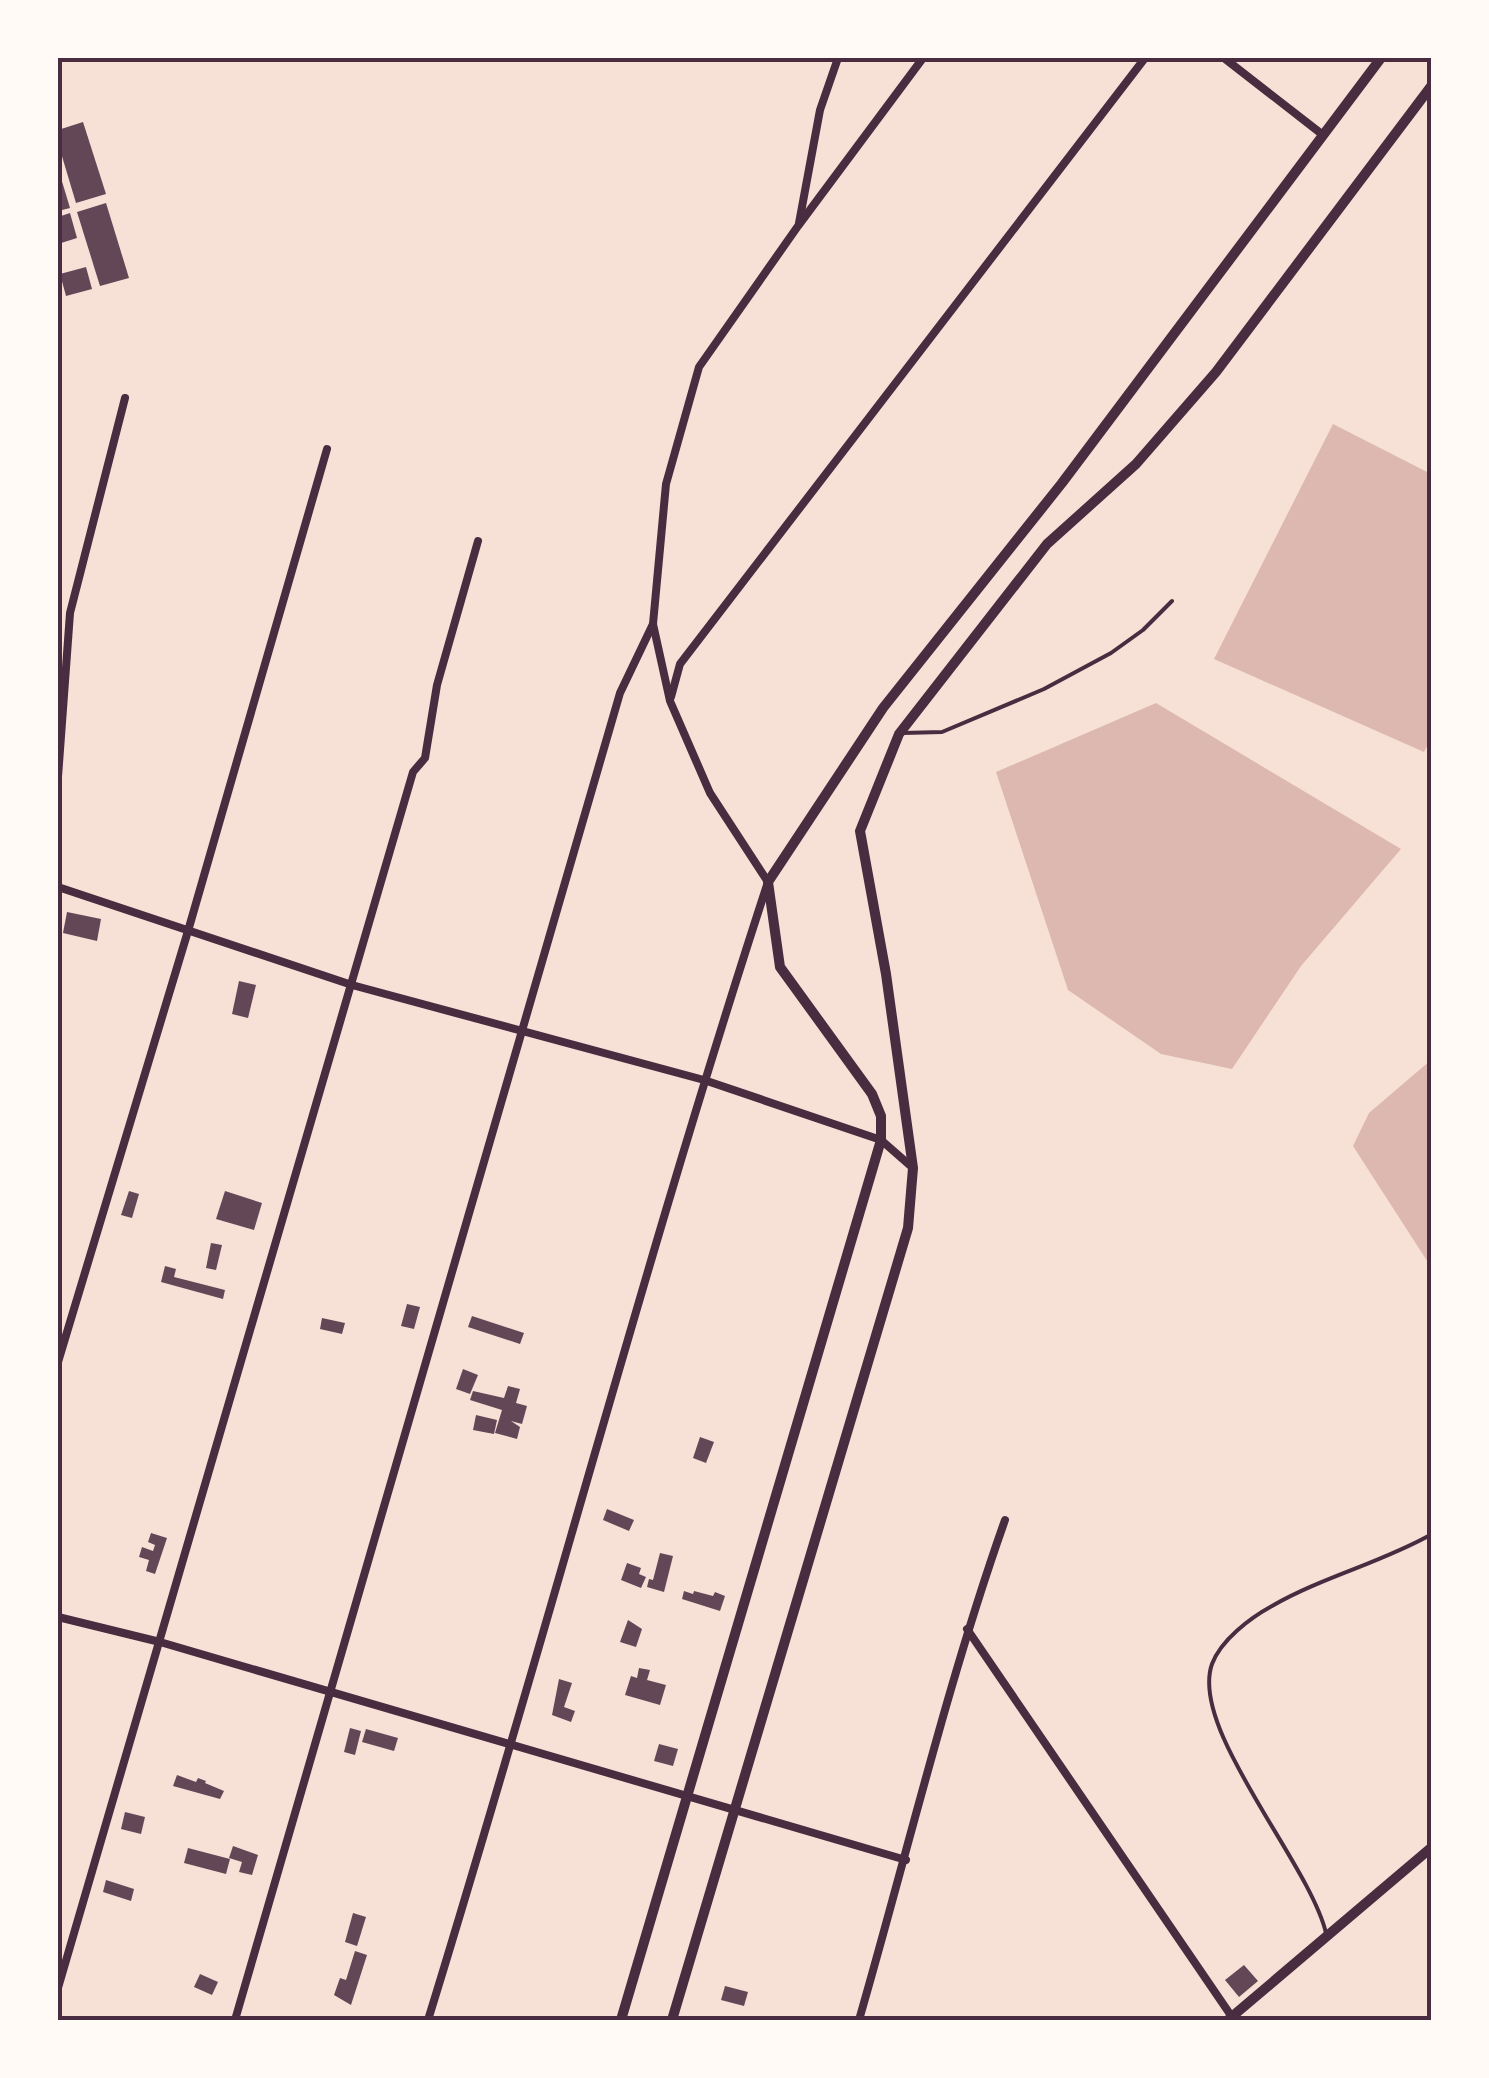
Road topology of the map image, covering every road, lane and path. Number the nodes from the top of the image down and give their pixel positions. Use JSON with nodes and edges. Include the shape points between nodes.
{"nodes":[{"id":1,"x":838,"y":58,"type":"edge"},
{"id":2,"x":923,"y":58,"type":"edge"},
{"id":3,"x":1145,"y":58,"type":"edge"},
{"id":4,"x":1224,"y":58,"type":"edge"},
{"id":5,"x":1381,"y":58,"type":"edge"},
{"id":6,"x":1432,"y":85,"type":"edge"},
{"id":7,"x":1323,"y":135,"type":"junction"},
{"id":8,"x":798,"y":226,"type":"junction"},
{"id":9,"x":126,"y":398,"type":"dead end"},
{"id":10,"x":327,"y":449,"type":"dead end"},
{"id":11,"x":478,"y":541,"type":"dead end"},
{"id":12,"x":1172,"y":601,"type":"dead end"},
{"id":13,"x":654,"y":624,"type":"junction"},
{"id":14,"x":670,"y":701,"type":"junction"},
{"id":15,"x":899,"y":734,"type":"junction"},
{"id":16,"x":58,"y":777,"type":"edge"},
{"id":17,"x":768,"y":882,"type":"junction"},
{"id":18,"x":58,"y":888,"type":"edge"},
{"id":19,"x":188,"y":932,"type":"junction"},
{"id":20,"x":352,"y":986,"type":"junction"},
{"id":21,"x":524,"y":1030,"type":"junction"},
{"id":22,"x":704,"y":1080,"type":"junction"},
{"id":23,"x":881,"y":1140,"type":"junction"},
{"id":24,"x":913,"y":1168,"type":"junction"},
{"id":25,"x":58,"y":1362,"type":"edge"},
{"id":26,"x":1005,"y":1520,"type":"dead end"},
{"id":27,"x":1432,"y":1534,"type":"edge"},
{"id":28,"x":58,"y":1617,"type":"edge"},
{"id":29,"x":966,"y":1629,"type":"junction"},
{"id":30,"x":160,"y":1642,"type":"junction"},
{"id":31,"x":331,"y":1692,"type":"junction"},
{"id":32,"x":513,"y":1745,"type":"junction"},
{"id":33,"x":688,"y":1797,"type":"junction"},
{"id":34,"x":732,"y":1810,"type":"junction"},
{"id":35,"x":1432,"y":1847,"type":"edge"},
{"id":36,"x":906,"y":1860,"type":"junction"},
{"id":37,"x":1328,"y":1937,"type":"junction"},
{"id":38,"x":58,"y":1988,"type":"edge"},
{"id":39,"x":1230,"y":2019,"type":"edge"},
{"id":40,"x":236,"y":2020,"type":"edge"},
{"id":41,"x":428,"y":2020,"type":"edge"},
{"id":42,"x":621,"y":2020,"type":"edge"},
{"id":43,"x":672,"y":2020,"type":"edge"},
{"id":44,"x":859,"y":2020,"type":"edge"}],
"edges":[{"from":1,"to":8,"type":"street","via":[[820,110]]},
{"from":2,"to":8,"type":"street"},
{"from":3,"to":14,"type":"street","via":[[680,664]]},
{"from":4,"to":7,"type":"street"},
{"from":5,"to":7,"type":"street"},
{"from":6,"to":15,"type":"street","via":[[1216,372],[1136,464],[1047,544]]},
{"from":7,"to":17,"type":"street","via":[[883,708]]},
{"from":8,"to":13,"type":"street","via":[[699,368],[666,484]]},
{"from":9,"to":16,"type":"street","via":[[70,612]]},
{"from":10,"to":19,"type":"street"},
{"from":11,"to":20,"type":"street","via":[[437,686],[425,758],[413,772]]},
{"from":12,"to":15,"type":"lane","via":[[1111,653],[1044,689],[942,732]]},
{"from":13,"to":14,"type":"street"},
{"from":13,"to":21,"type":"street","via":[[620,693]]},
{"from":14,"to":17,"type":"street","via":[[710,794]]},
{"from":15,"to":24,"type":"street","via":[[860,831]]},
{"from":17,"to":22,"type":"street"},
{"from":17,"to":23,"type":"street","via":[[780,967],[872,1094],[882,1116]]},
{"from":18,"to":19,"type":"street"},
{"from":19,"to":20,"type":"street"},
{"from":19,"to":25,"type":"street"},
{"from":20,"to":21,"type":"street"},
{"from":20,"to":30,"type":"street"},
{"from":21,"to":22,"type":"street"},
{"from":21,"to":31,"type":"street"},
{"from":22,"to":23,"type":"street"},
{"from":22,"to":32,"type":"street"},
{"from":23,"to":24,"type":"street"},
{"from":23,"to":33,"type":"street"},
{"from":24,"to":34,"type":"street","via":[[908,1228]]},
{"from":26,"to":29,"type":"street"},
{"from":27,"to":37,"type":"lane","via":[[1274,1604],[1223,1646],[1210,1672],[1210,1697],[1227,1745],[1306,1884]]},
{"from":28,"to":30,"type":"street"},
{"from":29,"to":36,"type":"street"},
{"from":29,"to":39,"type":"street"},
{"from":30,"to":31,"type":"street"},
{"from":30,"to":38,"type":"street"},
{"from":31,"to":32,"type":"street"},
{"from":31,"to":40,"type":"street"},
{"from":32,"to":33,"type":"street"},
{"from":32,"to":41,"type":"street"},
{"from":33,"to":34,"type":"street"},
{"from":33,"to":42,"type":"street"},
{"from":34,"to":36,"type":"street"},
{"from":34,"to":43,"type":"street"},
{"from":35,"to":37,"type":"street"},
{"from":36,"to":44,"type":"street"},
{"from":37,"to":39,"type":"street"}]}
